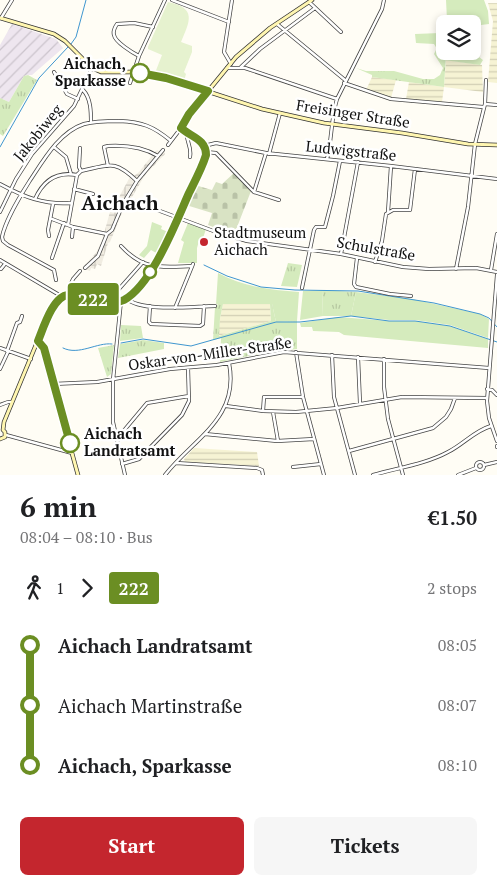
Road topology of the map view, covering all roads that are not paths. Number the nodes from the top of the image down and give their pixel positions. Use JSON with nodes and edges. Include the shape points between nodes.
{"nodes":[{"id":1,"x":12,"y":0,"type":"edge"},
{"id":2,"x":165,"y":0,"type":"edge"},
{"id":3,"x":172,"y":0,"type":"edge"},
{"id":4,"x":232,"y":0,"type":"edge"},
{"id":5,"x":384,"y":0,"type":"edge"},
{"id":6,"x":310,"y":1,"type":"edge"},
{"id":7,"x":315,"y":8,"type":"junction"},
{"id":8,"x":0,"y":18,"type":"edge"},
{"id":9,"x":229,"y":22,"type":"junction"},
{"id":10,"x":276,"y":24,"type":"junction"},
{"id":11,"x":153,"y":27,"type":"junction"},
{"id":12,"x":284,"y":30,"type":"junction"},
{"id":13,"x":340,"y":32,"type":"dead end"},
{"id":14,"x":139,"y":56,"type":"junction"},
{"id":15,"x":231,"y":64,"type":"junction"},
{"id":16,"x":92,"y":68,"type":"junction"},
{"id":17,"x":227,"y":68,"type":"junction"},
{"id":18,"x":240,"y":68,"type":"junction"},
{"id":19,"x":54,"y":72,"type":"dead end"},
{"id":20,"x":133,"y":72,"type":"junction"},
{"id":21,"x":486,"y":80,"type":"dead end"},
{"id":22,"x":344,"y":81,"type":"junction"},
{"id":23,"x":130,"y":83,"type":"dead end"},
{"id":24,"x":82,"y":90,"type":"junction"},
{"id":25,"x":208,"y":91,"type":"junction"},
{"id":26,"x":78,"y":99,"type":"junction"},
{"id":27,"x":337,"y":99,"type":"junction"},
{"id":28,"x":485,"y":104,"type":"junction"},
{"id":29,"x":497,"y":105,"type":"edge"},
{"id":30,"x":483,"y":108,"type":"junction"},
{"id":31,"x":280,"y":113,"type":"junction"},
{"id":32,"x":90,"y":123,"type":"junction"},
{"id":33,"x":332,"y":125,"type":"junction"},
{"id":34,"x":181,"y":128,"type":"junction"},
{"id":35,"x":187,"y":133,"type":"junction"},
{"id":36,"x":172,"y":141,"type":"junction"},
{"id":37,"x":475,"y":144,"type":"junction"},
{"id":38,"x":168,"y":145,"type":"dead end"},
{"id":39,"x":497,"y":145,"type":"edge"},
{"id":40,"x":204,"y":146,"type":"junction"},
{"id":41,"x":53,"y":147,"type":"junction"},
{"id":42,"x":80,"y":148,"type":"dead end"},
{"id":43,"x":163,"y":150,"type":"dead end"},
{"id":44,"x":206,"y":152,"type":"junction"},
{"id":45,"x":268,"y":154,"type":"junction"},
{"id":46,"x":158,"y":156,"type":"junction"},
{"id":47,"x":190,"y":157,"type":"dead end"},
{"id":48,"x":326,"y":159,"type":"junction"},
{"id":49,"x":340,"y":161,"type":"junction"},
{"id":50,"x":358,"y":162,"type":"junction"},
{"id":51,"x":108,"y":166,"type":"junction"},
{"id":52,"x":391,"y":166,"type":"junction"},
{"id":53,"x":415,"y":169,"type":"junction"},
{"id":54,"x":81,"y":171,"type":"junction"},
{"id":55,"x":71,"y":174,"type":"junction"},
{"id":56,"x":77,"y":176,"type":"junction"},
{"id":57,"x":472,"y":177,"type":"junction"},
{"id":58,"x":497,"y":180,"type":"edge"},
{"id":59,"x":137,"y":181,"type":"junction"},
{"id":60,"x":0,"y":184,"type":"edge"},
{"id":61,"x":74,"y":189,"type":"junction"},
{"id":62,"x":10,"y":190,"type":"junction"},
{"id":63,"x":254,"y":192,"type":"junction"},
{"id":64,"x":93,"y":194,"type":"dead end"},
{"id":65,"x":21,"y":195,"type":"junction"},
{"id":66,"x":36,"y":198,"type":"junction"},
{"id":67,"x":128,"y":199,"type":"junction"},
{"id":68,"x":279,"y":200,"type":"dead end"},
{"id":69,"x":71,"y":203,"type":"junction"},
{"id":70,"x":54,"y":204,"type":"junction"},
{"id":71,"x":0,"y":212,"type":"edge"},
{"id":72,"x":388,"y":212,"type":"junction"},
{"id":73,"x":179,"y":217,"type":"junction"},
{"id":74,"x":52,"y":219,"type":"junction"},
{"id":75,"x":64,"y":223,"type":"junction"},
{"id":76,"x":68,"y":225,"type":"junction"},
{"id":77,"x":73,"y":228,"type":"junction"},
{"id":78,"x":107,"y":234,"type":"junction"},
{"id":79,"x":497,"y":234,"type":"edge"},
{"id":80,"x":49,"y":236,"type":"dead end"},
{"id":81,"x":72,"y":237,"type":"dead end"},
{"id":82,"x":121,"y":246,"type":"dead end"},
{"id":83,"x":310,"y":250,"type":"junction"},
{"id":84,"x":341,"y":254,"type":"junction"},
{"id":85,"x":52,"y":258,"type":"dead end"},
{"id":86,"x":357,"y":258,"type":"junction"},
{"id":87,"x":0,"y":260,"type":"edge"},
{"id":88,"x":143,"y":262,"type":"junction"},
{"id":89,"x":375,"y":262,"type":"junction"},
{"id":90,"x":5,"y":264,"type":"junction"},
{"id":91,"x":154,"y":267,"type":"junction"},
{"id":92,"x":84,"y":268,"type":"dead end"},
{"id":93,"x":456,"y":269,"type":"junction"},
{"id":94,"x":0,"y":270,"type":"edge"},
{"id":95,"x":491,"y":270,"type":"junction"},
{"id":96,"x":78,"y":273,"type":"dead end"},
{"id":97,"x":497,"y":273,"type":"edge"},
{"id":98,"x":56,"y":280,"type":"dead end"},
{"id":99,"x":302,"y":288,"type":"dead end"},
{"id":100,"x":66,"y":295,"type":"junction"},
{"id":101,"x":61,"y":296,"type":"junction"},
{"id":102,"x":411,"y":296,"type":"dead end"},
{"id":103,"x":83,"y":298,"type":"junction"},
{"id":104,"x":126,"y":298,"type":"junction"},
{"id":105,"x":120,"y":301,"type":"junction"},
{"id":106,"x":150,"y":306,"type":"junction"},
{"id":107,"x":204,"y":306,"type":"junction"},
{"id":108,"x":215,"y":306,"type":"dead end"},
{"id":109,"x":175,"y":308,"type":"junction"},
{"id":110,"x":22,"y":316,"type":"dead end"},
{"id":111,"x":38,"y":341,"type":"junction"},
{"id":112,"x":36,"y":347,"type":"junction"},
{"id":113,"x":0,"y":348,"type":"edge"},
{"id":114,"x":8,"y":352,"type":"junction"},
{"id":115,"x":296,"y":352,"type":"junction"},
{"id":116,"x":44,"y":353,"type":"junction"},
{"id":117,"x":332,"y":355,"type":"junction"},
{"id":118,"x":358,"y":357,"type":"junction"},
{"id":119,"x":31,"y":359,"type":"junction"},
{"id":120,"x":384,"y":359,"type":"junction"},
{"id":121,"x":229,"y":363,"type":"junction"},
{"id":122,"x":188,"y":367,"type":"junction"},
{"id":123,"x":0,"y":368,"type":"edge"},
{"id":124,"x":490,"y":368,"type":"junction"},
{"id":125,"x":113,"y":380,"type":"junction"},
{"id":126,"x":53,"y":384,"type":"junction"},
{"id":127,"x":487,"y":389,"type":"junction"},
{"id":128,"x":497,"y":395,"type":"edge"},
{"id":129,"x":190,"y":396,"type":"junction"},
{"id":130,"x":303,"y":397,"type":"junction"},
{"id":131,"x":456,"y":398,"type":"junction"},
{"id":132,"x":487,"y":398,"type":"junction"},
{"id":133,"x":386,"y":399,"type":"junction"},
{"id":134,"x":12,"y":402,"type":"junction"},
{"id":135,"x":360,"y":403,"type":"junction"},
{"id":136,"x":0,"y":405,"type":"edge"},
{"id":137,"x":226,"y":406,"type":"junction"},
{"id":138,"x":337,"y":408,"type":"junction"},
{"id":139,"x":263,"y":411,"type":"junction"},
{"id":140,"x":306,"y":411,"type":"junction"},
{"id":141,"x":273,"y":412,"type":"junction"},
{"id":142,"x":491,"y":426,"type":"junction"},
{"id":143,"x":1,"y":430,"type":"edge"},
{"id":144,"x":6,"y":434,"type":"junction"},
{"id":145,"x":205,"y":434,"type":"junction"},
{"id":146,"x":115,"y":437,"type":"junction"},
{"id":147,"x":0,"y":439,"type":"edge"},
{"id":148,"x":314,"y":439,"type":"junction"},
{"id":149,"x":394,"y":439,"type":"junction"},
{"id":150,"x":278,"y":441,"type":"junction"},
{"id":151,"x":497,"y":441,"type":"edge"},
{"id":152,"x":349,"y":451,"type":"junction"},
{"id":153,"x":72,"y":453,"type":"junction"},
{"id":154,"x":497,"y":462,"type":"edge"},
{"id":155,"x":176,"y":463,"type":"junction"},
{"id":156,"x":122,"y":464,"type":"junction"},
{"id":157,"x":322,"y":464,"type":"junction"},
{"id":158,"x":293,"y":467,"type":"dead end"},
{"id":159,"x":402,"y":467,"type":"junction"},
{"id":160,"x":78,"y":475,"type":"edge"},
{"id":161,"x":125,"y":475,"type":"edge"},
{"id":162,"x":165,"y":475,"type":"edge"},
{"id":163,"x":263,"y":475,"type":"edge"},
{"id":164,"x":324,"y":475,"type":"edge"},
{"id":165,"x":355,"y":475,"type":"edge"},
{"id":166,"x":373,"y":475,"type":"edge"},
{"id":167,"x":403,"y":475,"type":"edge"},
{"id":168,"x":458,"y":475,"type":"edge"}],
"edges":[{"from":1,"to":8,"type":"street"},
{"from":2,"to":11,"type":"street"},
{"from":3,"to":9,"type":"street"},
{"from":4,"to":9,"type":"street"},
{"from":5,"to":22,"type":"street"},
{"from":6,"to":7,"type":"street"},
{"from":6,"to":10,"type":"main road"},
{"from":7,"to":12,"type":"street"},
{"from":7,"to":13,"type":"street"},
{"from":8,"to":16,"type":"main road","via":[[46,30],[65,41]]},
{"from":9,"to":15,"type":"street","via":[[224,52]]},
{"from":10,"to":12,"type":"street"},
{"from":10,"to":15,"type":"main road"},
{"from":11,"to":14,"type":"street"},
{"from":11,"to":14,"type":"street","via":[[117,24],[116,40]]},
{"from":12,"to":18,"type":"street"},
{"from":12,"to":22,"type":"street"},
{"from":14,"to":20,"type":"street"},
{"from":15,"to":17,"type":"main road"},
{"from":16,"to":20,"type":"main road","name":"Freisinger Straße","via":[[107,73]]},
{"from":16,"to":24,"type":"street","name":"Jakobiweg"},
{"from":17,"to":18,"type":"street"},
{"from":17,"to":25,"type":"main road"},
{"from":18,"to":27,"type":"street"},
{"from":19,"to":26,"type":"street","via":[[67,94]]},
{"from":20,"to":23,"type":"street"},
{"from":20,"to":25,"type":"main road","name":"Freisinger Straße"},
{"from":21,"to":28,"type":"street"},
{"from":22,"to":27,"type":"street"},
{"from":22,"to":30,"type":"street","via":[[391,99]]},
{"from":24,"to":26,"type":"street","name":"Jakobiweg"},
{"from":24,"to":32,"type":"street","via":[[88,96]]},
{"from":25,"to":31,"type":"main road","name":"Freisinger Straße"},
{"from":25,"to":34,"type":"main road"},
{"from":26,"to":62,"type":"street","name":"Jakobiweg","via":[[69,114],[34,151]]},
{"from":27,"to":33,"type":"street"},
{"from":28,"to":29,"type":"street"},
{"from":28,"to":30,"type":"street"},
{"from":30,"to":37,"type":"street"},
{"from":31,"to":33,"type":"main road","name":"Freisinger Straße"},
{"from":31,"to":45,"type":"street"},
{"from":32,"to":36,"type":"street","via":[[140,123],[153,127]]},
{"from":32,"to":41,"type":"street","via":[[74,129]]},
{"from":33,"to":37,"type":"main road","name":"Freisinger Straße"},
{"from":33,"to":48,"type":"street"},
{"from":34,"to":35,"type":"main road"},
{"from":34,"to":36,"type":"street"},
{"from":35,"to":40,"type":"main road","via":[[199,139]]},
{"from":35,"to":47,"type":"street"},
{"from":36,"to":38,"type":"street"},
{"from":37,"to":39,"type":"main road","name":"Freisinger Straße"},
{"from":37,"to":57,"type":"street"},
{"from":40,"to":44,"type":"main road"},
{"from":40,"to":45,"type":"street","name":"Ludwigstraße","via":[[216,143]]},
{"from":41,"to":55,"type":"street","via":[[66,157]]},
{"from":41,"to":65,"type":"street"},
{"from":42,"to":54,"type":"street"},
{"from":43,"to":46,"type":"street"},
{"from":44,"to":63,"type":"street","via":[[216,153]]},
{"from":44,"to":73,"type":"main road"},
{"from":45,"to":48,"type":"street","name":"Ludwigstraße"},
{"from":45,"to":63,"type":"street"},
{"from":46,"to":51,"type":"street","via":[[133,147],[104,147]]},
{"from":46,"to":59,"type":"street"},
{"from":48,"to":49,"type":"street","name":"Ludwigstraße"},
{"from":49,"to":50,"type":"street","name":"Ludwigstraße"},
{"from":49,"to":83,"type":"street","via":[[325,227],[316,227]]},
{"from":50,"to":52,"type":"street","name":"Ludwigstraße"},
{"from":50,"to":84,"type":"street"},
{"from":51,"to":54,"type":"street"},
{"from":51,"to":59,"type":"street","via":[[118,166]]},
{"from":52,"to":53,"type":"street","name":"Ludwigstraße"},
{"from":52,"to":72,"type":"street"},
{"from":53,"to":57,"type":"street","name":"Ludwigstraße"},
{"from":53,"to":72,"type":"street","via":[[410,210]]},
{"from":54,"to":56,"type":"street"},
{"from":55,"to":56,"type":"street"},
{"from":55,"to":66,"type":"street","via":[[45,182]]},
{"from":56,"to":61,"type":"street"},
{"from":57,"to":58,"type":"street","name":"Ludwigstraße"},
{"from":57,"to":93,"type":"street"},
{"from":59,"to":67,"type":"street"},
{"from":60,"to":62,"type":"street"},
{"from":61,"to":64,"type":"street"},
{"from":61,"to":69,"type":"street"},
{"from":62,"to":65,"type":"street"},
{"from":62,"to":71,"type":"street","name":"Jakobiweg"},
{"from":63,"to":68,"type":"street"},
{"from":65,"to":66,"type":"street"},
{"from":65,"to":98,"type":"street","via":[[3,240],[54,270]]},
{"from":66,"to":70,"type":"street"},
{"from":67,"to":73,"type":"street","name":"Schulstraße"},
{"from":67,"to":78,"type":"street"},
{"from":69,"to":70,"type":"street"},
{"from":69,"to":76,"type":"street"},
{"from":70,"to":74,"type":"street"},
{"from":72,"to":89,"type":"street"},
{"from":73,"to":83,"type":"street","name":"Schulstraße","via":[[237,239]]},
{"from":73,"to":91,"type":"main road"},
{"from":74,"to":75,"type":"street"},
{"from":74,"to":80,"type":"street"},
{"from":75,"to":76,"type":"street"},
{"from":75,"to":85,"type":"street"},
{"from":76,"to":77,"type":"street"},
{"from":77,"to":78,"type":"street"},
{"from":77,"to":81,"type":"street"},
{"from":78,"to":92,"type":"street","via":[[98,256]]},
{"from":79,"to":95,"type":"street"},
{"from":82,"to":88,"type":"street"},
{"from":83,"to":84,"type":"street","name":"Schulstraße"},
{"from":83,"to":99,"type":"street"},
{"from":84,"to":86,"type":"street","name":"Schulstraße"},
{"from":86,"to":89,"type":"street","name":"Schulstraße"},
{"from":86,"to":102,"type":"street","via":[[356,287]]},
{"from":87,"to":90,"type":"street"},
{"from":88,"to":91,"type":"street"},
{"from":88,"to":103,"type":"street","via":[[119,289],[88,288]]},
{"from":89,"to":93,"type":"street","name":"Schulstraße","via":[[413,268]]},
{"from":90,"to":94,"type":"street"},
{"from":90,"to":101,"type":"street"},
{"from":91,"to":104,"type":"main road"},
{"from":91,"to":109,"type":"street","via":[[193,265]]},
{"from":93,"to":95,"type":"street","name":"Schulstraße"},
{"from":95,"to":97,"type":"street","name":"Schulstraße"},
{"from":96,"to":100,"type":"street"},
{"from":97,"to":124,"type":"street"},
{"from":100,"to":101,"type":"main road"},
{"from":100,"to":103,"type":"main road"},
{"from":101,"to":111,"type":"main road"},
{"from":103,"to":105,"type":"main road"},
{"from":104,"to":105,"type":"main road"},
{"from":104,"to":106,"type":"street"},
{"from":105,"to":125,"type":"street"},
{"from":106,"to":107,"type":"street","via":[[150,324],[200,326],[203,324]]},
{"from":106,"to":109,"type":"street"},
{"from":107,"to":108,"type":"street"},
{"from":107,"to":109,"type":"street"},
{"from":110,"to":114,"type":"street"},
{"from":111,"to":112,"type":"main road"},
{"from":111,"to":116,"type":"main road"},
{"from":112,"to":116,"type":"main road"},
{"from":112,"to":119,"type":"main road"},
{"from":113,"to":114,"type":"street"},
{"from":114,"to":119,"type":"street"},
{"from":114,"to":123,"type":"street"},
{"from":115,"to":117,"type":"street","name":"Oskar-von-Miller-Straße"},
{"from":115,"to":121,"type":"street","name":"Oskar-von-Miller-Straße","via":[[272,353]]},
{"from":115,"to":130,"type":"street"},
{"from":116,"to":126,"type":"main road"},
{"from":117,"to":118,"type":"street","name":"Oskar-von-Miller-Straße"},
{"from":117,"to":138,"type":"street","via":[[332,387]]},
{"from":118,"to":120,"type":"street","name":"Oskar-von-Miller-Straße"},
{"from":118,"to":135,"type":"street"},
{"from":119,"to":134,"type":"main road"},
{"from":120,"to":124,"type":"street","name":"Oskar-von-Miller-Straße"},
{"from":120,"to":133,"type":"street"},
{"from":121,"to":122,"type":"street","name":"Oskar-von-Miller-Straße"},
{"from":121,"to":137,"type":"street","via":[[231,389]]},
{"from":122,"to":125,"type":"street","name":"Oskar-von-Miller-Straße"},
{"from":122,"to":129,"type":"street"},
{"from":124,"to":127,"type":"street"},
{"from":125,"to":126,"type":"street","name":"Oskar-von-Miller-Straße"},
{"from":125,"to":146,"type":"street"},
{"from":126,"to":153,"type":"main road"},
{"from":127,"to":128,"type":"street"},
{"from":127,"to":132,"type":"street"},
{"from":129,"to":146,"type":"street","via":[[147,403]]},
{"from":129,"to":156,"type":"street","via":[[181,417],[139,459]]},
{"from":130,"to":139,"type":"street","via":[[264,397]]},
{"from":130,"to":140,"type":"street"},
{"from":131,"to":132,"type":"street"},
{"from":131,"to":133,"type":"street"},
{"from":131,"to":149,"type":"street","via":[[451,409],[433,428]]},
{"from":132,"to":142,"type":"street"},
{"from":133,"to":135,"type":"street"},
{"from":133,"to":149,"type":"street"},
{"from":134,"to":136,"type":"street"},
{"from":134,"to":143,"type":"main road"},
{"from":135,"to":138,"type":"street"},
{"from":137,"to":139,"type":"street"},
{"from":137,"to":145,"type":"street"},
{"from":138,"to":140,"type":"street"},
{"from":138,"to":152,"type":"street"},
{"from":139,"to":141,"type":"street"},
{"from":140,"to":141,"type":"street"},
{"from":140,"to":148,"type":"street"},
{"from":141,"to":150,"type":"street"},
{"from":142,"to":151,"type":"street"},
{"from":142,"to":159,"type":"street","via":[[474,433],[441,456]]},
{"from":143,"to":144,"type":"main road"},
{"from":144,"to":147,"type":"main road"},
{"from":144,"to":153,"type":"street"},
{"from":145,"to":150,"type":"street"},
{"from":145,"to":155,"type":"street"},
{"from":146,"to":156,"type":"street"},
{"from":148,"to":150,"type":"street"},
{"from":148,"to":157,"type":"street"},
{"from":149,"to":152,"type":"street"},
{"from":149,"to":159,"type":"street"},
{"from":152,"to":165,"type":"street"},
{"from":153,"to":160,"type":"main road"},
{"from":154,"to":168,"type":"street","via":[[478,463],[476,468]]},
{"from":155,"to":162,"type":"street"},
{"from":155,"to":163,"type":"street","via":[[257,468]]},
{"from":156,"to":161,"type":"street"},
{"from":157,"to":158,"type":"street"},
{"from":157,"to":164,"type":"street"},
{"from":159,"to":166,"type":"street"},
{"from":159,"to":167,"type":"street"}]}
